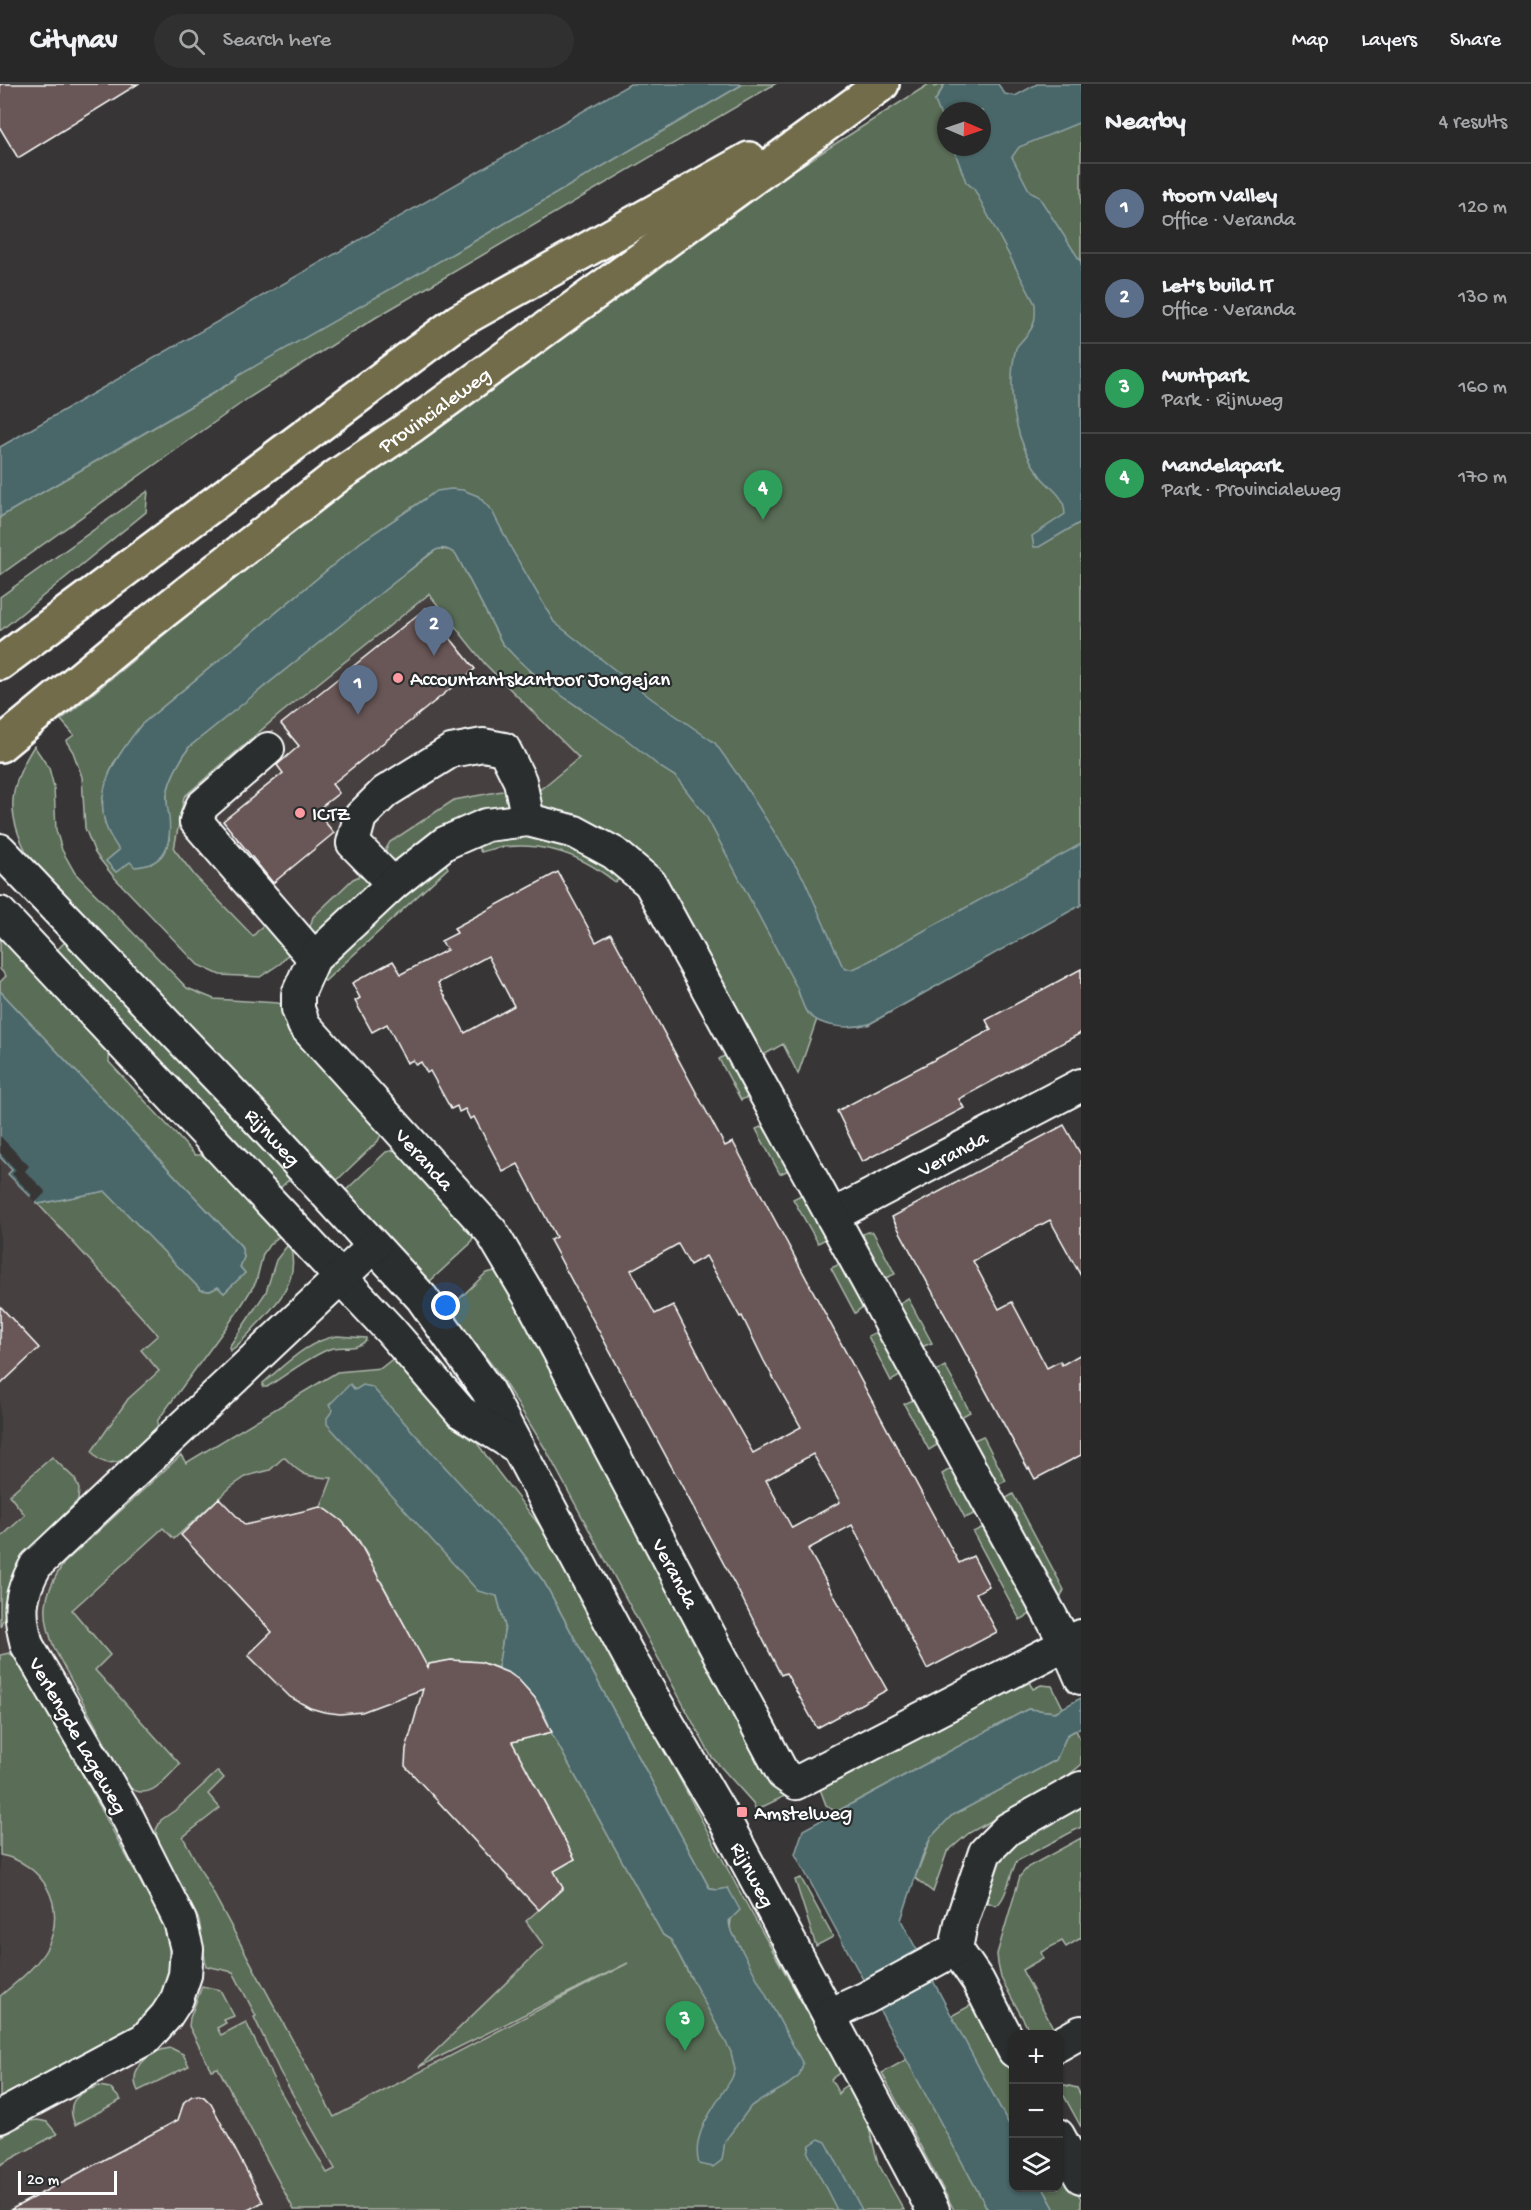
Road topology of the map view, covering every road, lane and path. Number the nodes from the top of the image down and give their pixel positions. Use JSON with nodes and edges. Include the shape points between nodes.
{"nodes":[{"id":1,"x":880,"y":86,"type":"edge"},
{"id":2,"x":0,"y":663,"type":"edge"},
{"id":3,"x":0,"y":745,"type":"edge"},
{"id":4,"x":268,"y":749,"type":"dead end"},
{"id":5,"x":528,"y":820,"type":"junction"},
{"id":6,"x":0,"y":850,"type":"edge"},
{"id":7,"x":393,"y":884,"type":"junction"},
{"id":8,"x":0,"y":913,"type":"edge"},
{"id":9,"x":314,"y":958,"type":"junction"},
{"id":10,"x":1079,"y":1091,"type":"edge"},
{"id":11,"x":832,"y":1216,"type":"junction"},
{"id":12,"x":374,"y":1246,"type":"junction"},
{"id":13,"x":341,"y":1277,"type":"junction"},
{"id":14,"x":517,"y":1447,"type":"junction"},
{"id":15,"x":1073,"y":1640,"type":"edge"},
{"id":16,"x":1081,"y":1678,"type":"edge"},
{"id":17,"x":1081,"y":1788,"type":"edge"},
{"id":18,"x":956,"y":1949,"type":"junction"},
{"id":19,"x":829,"y":2015,"type":"junction"},
{"id":20,"x":1081,"y":2032,"type":"edge"},
{"id":21,"x":1009,"y":2041,"type":"edge"},
{"id":22,"x":1063,"y":2043,"type":"edge"},
{"id":23,"x":0,"y":2117,"type":"edge"},
{"id":24,"x":1061,"y":2138,"type":"edge"},
{"id":25,"x":1081,"y":2177,"type":"edge"},
{"id":26,"x":933,"y":2210,"type":"edge"}],
"edges":[{"from":1,"to":2,"type":"main road","name":"Provincialeweg","via":[[459,321]]},
{"from":1,"to":3,"type":"main road","name":"Provincialeweg","via":[[337,477],[132,636]]},
{"from":4,"to":9,"type":"street","via":[[202,806],[196,821]]},
{"from":5,"to":7,"type":"street","name":"Veranda","via":[[486,825],[445,843]]},
{"from":5,"to":7,"type":"street","via":[[520,781],[504,749],[483,745],[451,751],[385,792],[360,817],[352,843]]},
{"from":5,"to":11,"type":"street","name":"Veranda","via":[[576,832],[614,853],[650,883]]},
{"from":6,"to":12,"type":"street","name":"Rijnweg"},
{"from":7,"to":9,"type":"street","name":"Veranda"},
{"from":8,"to":13,"type":"street","name":"Rijnweg"},
{"from":9,"to":15,"type":"street","name":"Veranda","via":[[298,994],[304,1025],[491,1231],[530,1297],[783,1774],[796,1783]]},
{"from":10,"to":11,"type":"street","name":"Veranda"},
{"from":11,"to":15,"type":"street","name":"Veranda"},
{"from":12,"to":13,"type":"street","name":"Verlengde Lageweg"},
{"from":12,"to":14,"type":"street","name":"Rijnweg","via":[[422,1299],[460,1351],[487,1390]]},
{"from":13,"to":14,"type":"street","name":"Rijnweg","via":[[461,1412]]},
{"from":13,"to":23,"type":"street","name":"Verlengde Lageweg","via":[[36,1565],[26,1583],[20,1606],[27,1645],[128,1818],[180,1921],[188,1949],[177,1999],[145,2039]]},
{"from":14,"to":19,"type":"street","name":"Rijnweg"},
{"from":15,"to":16,"type":"street","name":"Veranda"},
{"from":17,"to":18,"type":"street","via":[[1008,1829],[984,1852]]},
{"from":18,"to":19,"type":"street"},
{"from":18,"to":21,"type":"street","via":[[978,1981]]},
{"from":19,"to":26,"type":"street","name":"Rijnweg"},
{"from":20,"to":22,"type":"street"},
{"from":24,"to":25,"type":"street"}]}
